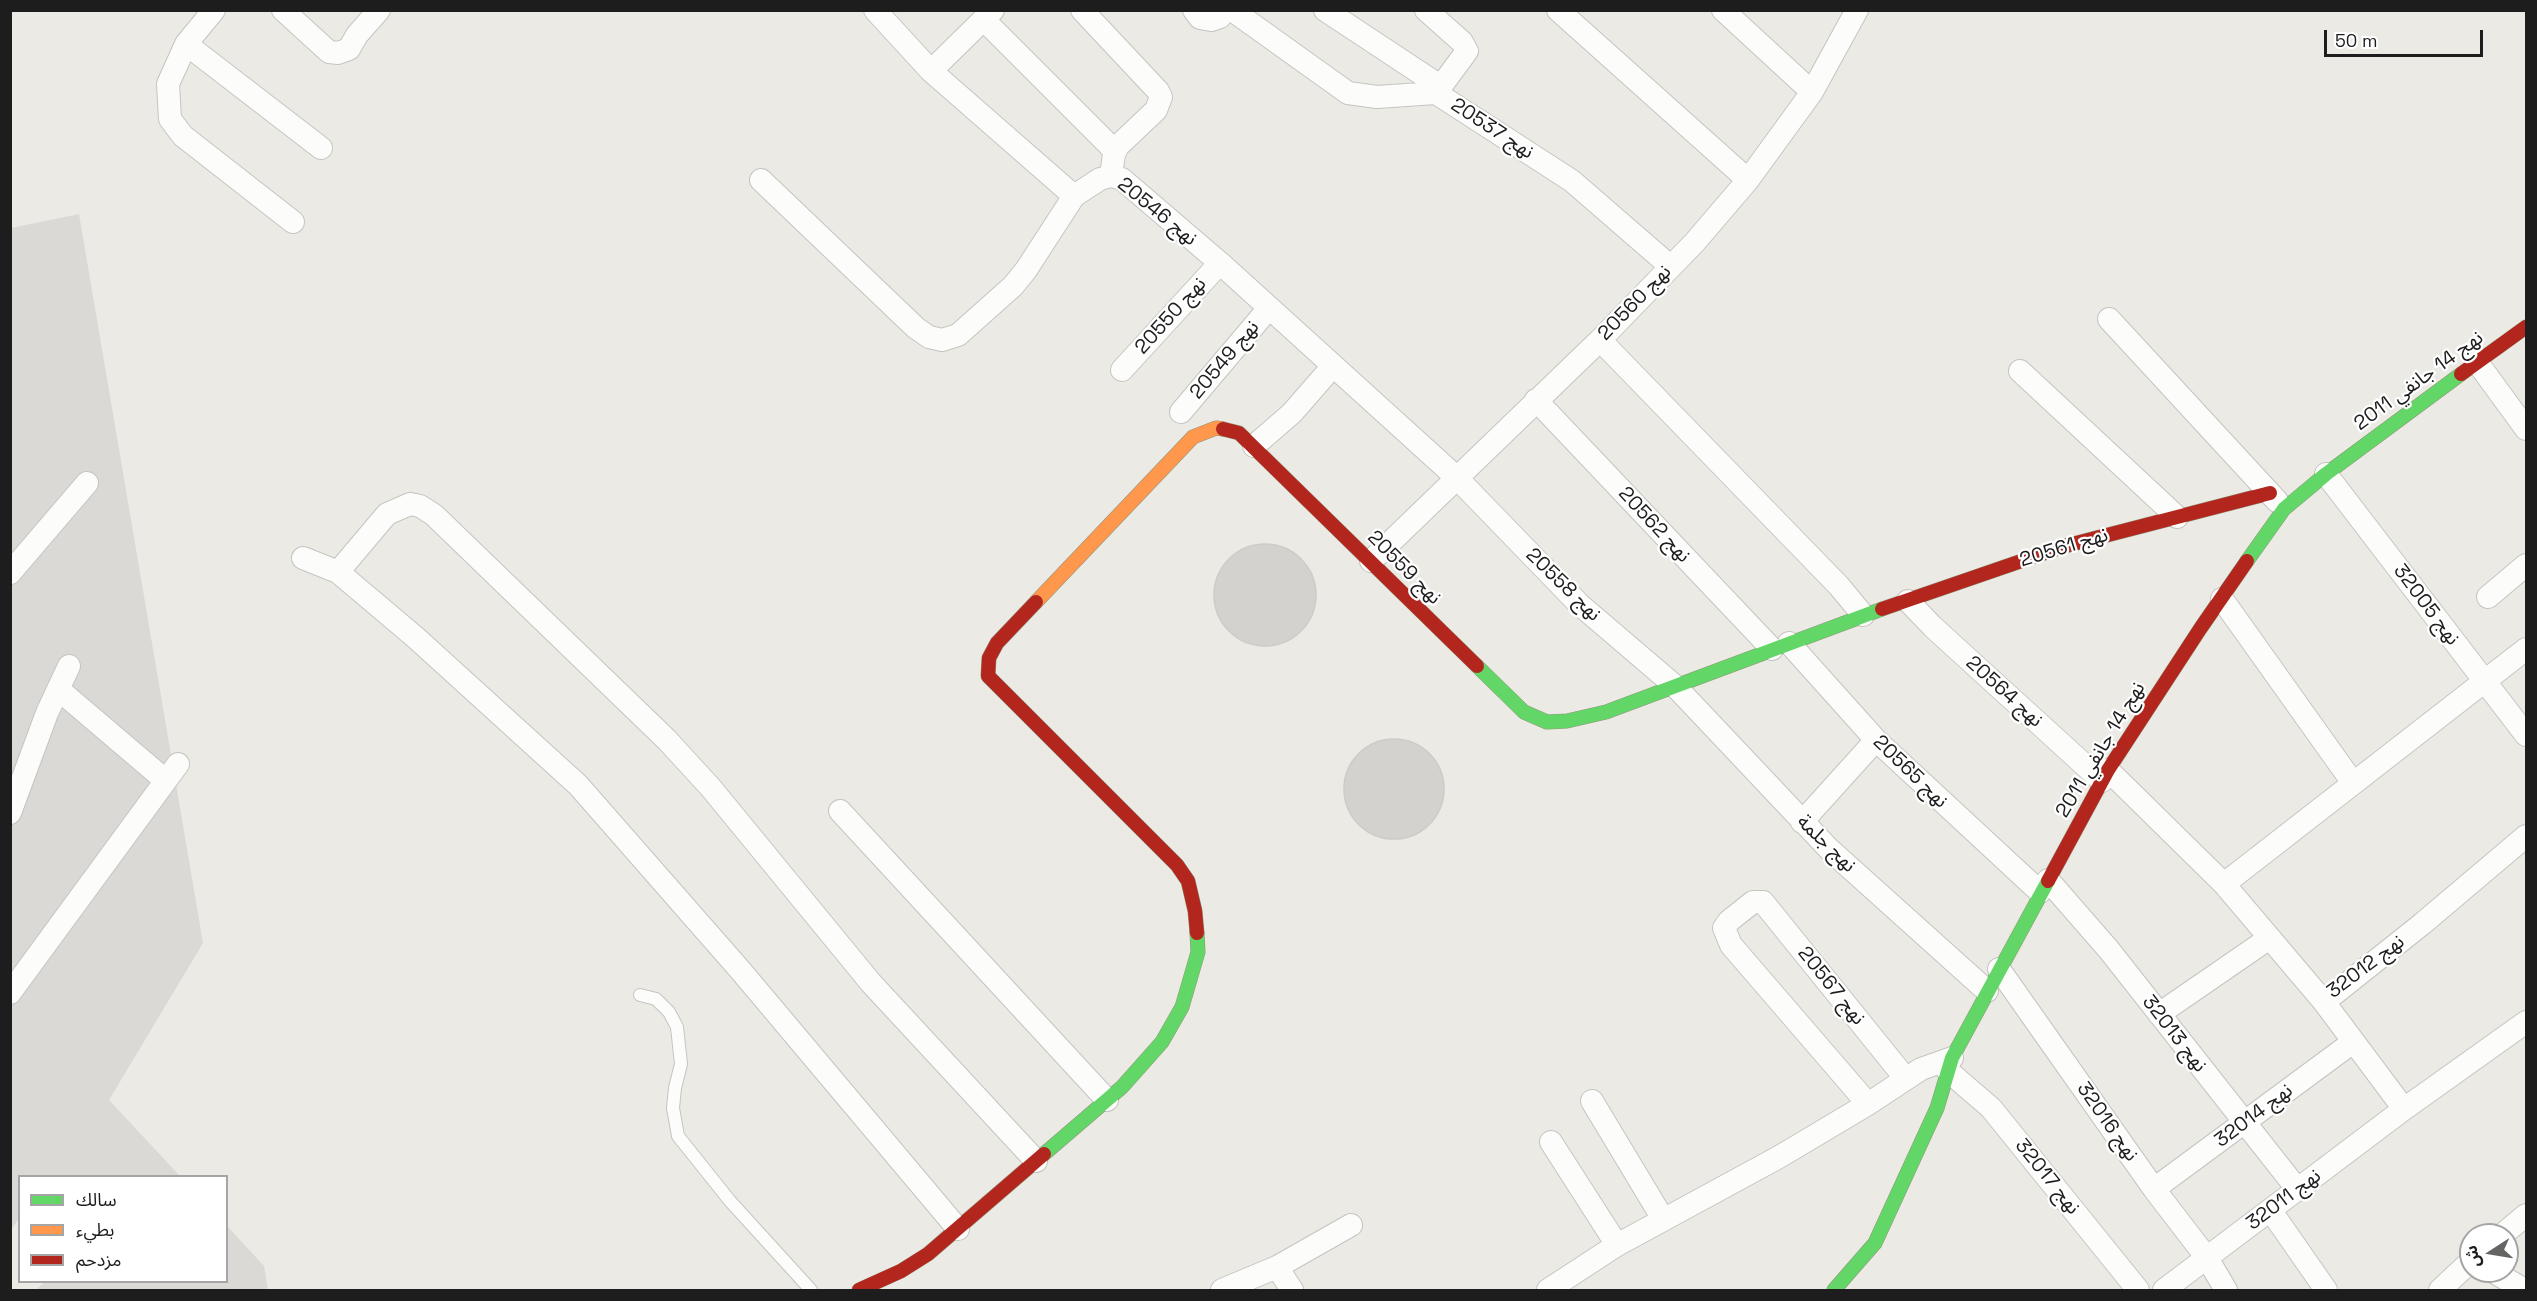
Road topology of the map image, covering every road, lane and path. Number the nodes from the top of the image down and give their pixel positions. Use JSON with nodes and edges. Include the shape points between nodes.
{"nodes":[{"id":1,"x":214,"y":10,"type":"edge"},
{"id":2,"x":283,"y":10,"type":"edge"},
{"id":3,"x":379,"y":10,"type":"edge"},
{"id":4,"x":1082,"y":10,"type":"edge"},
{"id":5,"x":1194,"y":10,"type":"edge"},
{"id":6,"x":1226,"y":10,"type":"edge"},
{"id":7,"x":1232,"y":10,"type":"edge"},
{"id":8,"x":1325,"y":10,"type":"edge"},
{"id":9,"x":1426,"y":10,"type":"edge"},
{"id":10,"x":1558,"y":10,"type":"edge"},
{"id":11,"x":1723,"y":10,"type":"edge"},
{"id":12,"x":1857,"y":10,"type":"edge"},
{"id":13,"x":876,"y":11,"type":"edge"},
{"id":14,"x":988,"y":15,"type":"edge"},
{"id":15,"x":186,"y":44,"type":"junction"},
{"id":16,"x":931,"y":71,"type":"junction"},
{"id":17,"x":1438,"y":90,"type":"junction"},
{"id":18,"x":1812,"y":92,"type":"junction"},
{"id":19,"x":321,"y":148,"type":"dead end"},
{"id":20,"x":1115,"y":152,"type":"junction"},
{"id":21,"x":1111,"y":176,"type":"junction"},
{"id":22,"x":761,"y":180,"type":"dead end"},
{"id":23,"x":1748,"y":180,"type":"junction"},
{"id":24,"x":1074,"y":196,"type":"junction"},
{"id":25,"x":293,"y":222,"type":"dead end"},
{"id":26,"x":1220,"y":263,"type":"junction"},
{"id":27,"x":1670,"y":266,"type":"junction"},
{"id":28,"x":1269,"y":308,"type":"junction"},
{"id":29,"x":2109,"y":319,"type":"dead end"},
{"id":30,"x":2526,"y":327,"type":"edge"},
{"id":31,"x":1604,"y":345,"type":"junction"},
{"id":32,"x":2477,"y":362,"type":"junction"},
{"id":33,"x":1332,"y":366,"type":"junction"},
{"id":34,"x":1122,"y":370,"type":"dead end"},
{"id":35,"x":2020,"y":371,"type":"dead end"},
{"id":36,"x":1536,"y":400,"type":"junction"},
{"id":37,"x":1181,"y":412,"type":"dead end"},
{"id":38,"x":2526,"y":429,"type":"edge"},
{"id":39,"x":1246,"y":440,"type":"junction"},
{"id":40,"x":2326,"y":474,"type":"junction"},
{"id":41,"x":1456,"y":477,"type":"junction"},
{"id":42,"x":87,"y":483,"type":"dead end"},
{"id":43,"x":2277,"y":501,"type":"junction"},
{"id":44,"x":2177,"y":517,"type":"junction"},
{"id":45,"x":303,"y":558,"type":"dead end"},
{"id":46,"x":1371,"y":561,"type":"junction"},
{"id":47,"x":2526,"y":565,"type":"edge"},
{"id":48,"x":338,"y":572,"type":"junction"},
{"id":49,"x":10,"y":573,"type":"edge"},
{"id":50,"x":2488,"y":597,"type":"dead end"},
{"id":51,"x":2222,"y":599,"type":"junction"},
{"id":52,"x":1908,"y":601,"type":"junction"},
{"id":53,"x":1863,"y":615,"type":"junction"},
{"id":54,"x":1780,"y":646,"type":"junction"},
{"id":55,"x":2526,"y":649,"type":"edge"},
{"id":56,"x":69,"y":666,"type":"dead end"},
{"id":57,"x":2485,"y":681,"type":"junction"},
{"id":58,"x":1676,"y":686,"type":"junction"},
{"id":59,"x":58,"y":689,"type":"junction"},
{"id":60,"x":1547,"y":722,"type":"joint"},
{"id":61,"x":2526,"y":735,"type":"edge"},
{"id":62,"x":1876,"y":740,"type":"junction"},
{"id":63,"x":2105,"y":775,"type":"junction"},
{"id":64,"x":2353,"y":783,"type":"junction"},
{"id":65,"x":840,"y":811,"type":"dead end"},
{"id":66,"x":10,"y":813,"type":"edge"},
{"id":67,"x":1802,"y":822,"type":"junction"},
{"id":68,"x":2526,"y":836,"type":"edge"},
{"id":69,"x":2224,"y":884,"type":"junction"},
{"id":70,"x":2044,"y":886,"type":"junction"},
{"id":71,"x":2268,"y":939,"type":"junction"},
{"id":72,"x":2004,"y":977,"type":"junction"},
{"id":73,"x":1987,"y":991,"type":"junction"},
{"id":74,"x":10,"y":993,"type":"edge"},
{"id":75,"x":640,"y":994,"type":"dead end"},
{"id":76,"x":2324,"y":1002,"type":"junction"},
{"id":77,"x":2159,"y":1014,"type":"junction"},
{"id":78,"x":2526,"y":1022,"type":"edge"},
{"id":79,"x":2353,"y":1042,"type":"junction"},
{"id":80,"x":1950,"y":1065,"type":"junction"},
{"id":81,"x":1906,"y":1079,"type":"junction"},
{"id":82,"x":1107,"y":1100,"type":"junction"},
{"id":83,"x":1592,"y":1101,"type":"dead end"},
{"id":84,"x":1868,"y":1104,"type":"junction"},
{"id":85,"x":2403,"y":1109,"type":"junction"},
{"id":86,"x":2244,"y":1124,"type":"junction"},
{"id":87,"x":1551,"y":1142,"type":"dead end"},
{"id":88,"x":1036,"y":1161,"type":"junction"},
{"id":89,"x":2154,"y":1189,"type":"junction"},
{"id":90,"x":2298,"y":1190,"type":"junction"},
{"id":91,"x":2271,"y":1211,"type":"junction"},
{"id":92,"x":1663,"y":1219,"type":"junction"},
{"id":93,"x":1351,"y":1225,"type":"dead end"},
{"id":94,"x":958,"y":1228,"type":"junction"},
{"id":95,"x":1617,"y":1245,"type":"junction"},
{"id":96,"x":2207,"y":1258,"type":"junction"},
{"id":97,"x":1277,"y":1267,"type":"junction"},
{"id":98,"x":2459,"y":1272,"type":"edge"},
{"id":99,"x":1844,"y":1287,"type":"edge"},
{"id":100,"x":811,"y":1290,"type":"edge"},
{"id":101,"x":859,"y":1290,"type":"edge"},
{"id":102,"x":1222,"y":1290,"type":"edge"},
{"id":103,"x":1292,"y":1290,"type":"edge"},
{"id":104,"x":1548,"y":1290,"type":"edge"},
{"id":105,"x":2138,"y":1290,"type":"edge"},
{"id":106,"x":2164,"y":1290,"type":"edge"},
{"id":107,"x":2226,"y":1290,"type":"edge"},
{"id":108,"x":2326,"y":1290,"type":"edge"},
{"id":109,"x":2440,"y":1290,"type":"edge"}],
"edges":[{"from":1,"to":15,"type":"street"},
{"from":2,"to":3,"type":"street","via":[[329,52],[338,53],[349,49]]},
{"from":4,"to":20,"type":"street","via":[[1161,97],[1156,110]]},
{"from":5,"to":6,"type":"street","via":[[1200,18],[1211,20]]},
{"from":7,"to":17,"type":"street","name":"نهج 20537","via":[[1348,93],[1377,97]]},
{"from":8,"to":17,"type":"street"},
{"from":9,"to":17,"type":"street","via":[[1467,51]]},
{"from":10,"to":23,"type":"street"},
{"from":11,"to":18,"type":"street"},
{"from":12,"to":18,"type":"street","name":"نهج 20560"},
{"from":13,"to":16,"type":"street"},
{"from":14,"to":16,"type":"street"},
{"from":14,"to":20,"type":"street"},
{"from":15,"to":19,"type":"street"},
{"from":15,"to":25,"type":"street","via":[[168,84],[170,119],[183,136]]},
{"from":16,"to":24,"type":"street"},
{"from":17,"to":27,"type":"street","name":"نهج 20537","via":[[1572,181]]},
{"from":18,"to":23,"type":"street","name":"نهج 20560"},
{"from":20,"to":21,"type":"street"},
{"from":21,"to":24,"type":"street","name":"نهج 20546"},
{"from":21,"to":26,"type":"street","name":"نهج 20546","via":[[1122,179]]},
{"from":22,"to":24,"type":"street","name":"نهج 20546","via":[[916,328],[929,338],[942,340],[958,335],[1013,286]]},
{"from":23,"to":27,"type":"street","name":"نهج 20560"},
{"from":26,"to":28,"type":"street","name":"نهج 20546"},
{"from":26,"to":34,"type":"street","name":"نهج 20550"},
{"from":27,"to":31,"type":"street","name":"نهج 20560"},
{"from":28,"to":33,"type":"street","name":"نهج 20546"},
{"from":28,"to":37,"type":"street","name":"نهج 20549"},
{"from":29,"to":43,"type":"street"},
{"from":30,"to":32,"type":"street","name":"نهج 14 جانفي 2011"},
{"from":31,"to":36,"type":"street","name":"نهج 20560"},
{"from":31,"to":53,"type":"street"},
{"from":32,"to":38,"type":"street"},
{"from":32,"to":40,"type":"street","name":"نهج 14 جانفي 2011"},
{"from":33,"to":39,"type":"street","via":[[1292,413]]},
{"from":33,"to":41,"type":"street","name":"نهج 20546"},
{"from":35,"to":44,"type":"street"},
{"from":36,"to":41,"type":"street","name":"نهج 20560"},
{"from":36,"to":54,"type":"street","name":"نهج 20562"},
{"from":39,"to":46,"type":"street","name":"نهج 20559"},
{"from":39,"to":82,"type":"street","via":[[1228,429],[1216,428],[1192,437],[997,643],[988,658],[988,676],[999,689],[1177,865],[1188,881],[1198,952],[1182,1008],[1162,1042]]},
{"from":40,"to":43,"type":"street","name":"نهج 14 جانفي 2011"},
{"from":40,"to":57,"type":"street","name":"نهج 32005"},
{"from":41,"to":46,"type":"street","name":"نهج 20560"},
{"from":41,"to":58,"type":"street","name":"نهج 20558","via":[[1579,604]]},
{"from":42,"to":49,"type":"street"},
{"from":43,"to":44,"type":"street","name":"نهج 20561"},
{"from":43,"to":51,"type":"street","name":"نهج 14 جانفي 2011"},
{"from":44,"to":52,"type":"street","name":"نهج 20561","via":[[2065,546]]},
{"from":45,"to":48,"type":"street"},
{"from":46,"to":60,"type":"street","name":"نهج 20559","via":[[1524,712]]},
{"from":47,"to":50,"type":"street"},
{"from":48,"to":88,"type":"street","via":[[387,514],[410,504],[434,515],[667,740],[871,983]]},
{"from":48,"to":94,"type":"street","via":[[578,785]]},
{"from":51,"to":63,"type":"street","name":"نهج 14 جانفي 2011"},
{"from":51,"to":64,"type":"street"},
{"from":52,"to":53,"type":"street","name":"نهج 20561"},
{"from":52,"to":63,"type":"street","name":"نهج 20564"},
{"from":53,"to":54,"type":"street","name":"نهج 20561"},
{"from":54,"to":58,"type":"street","name":"نهج 20561"},
{"from":54,"to":62,"type":"street","name":"نهج 20565"},
{"from":55,"to":57,"type":"street"},
{"from":56,"to":59,"type":"street"},
{"from":57,"to":61,"type":"street","name":"نهج 32005"},
{"from":57,"to":64,"type":"street"},
{"from":58,"to":60,"type":"street","name":"نهج 20561","via":[[1606,712]]},
{"from":58,"to":67,"type":"street","name":"نهج جلمة"},
{"from":59,"to":66,"type":"street"},
{"from":59,"to":74,"type":"street","via":[[171,772]]},
{"from":62,"to":67,"type":"street"},
{"from":62,"to":70,"type":"street","name":"نهج 20565","via":[[2005,862]]},
{"from":63,"to":69,"type":"street","name":"نهج 20564"},
{"from":63,"to":70,"type":"street","name":"نهج 14 جانفي 2011"},
{"from":64,"to":69,"type":"street"},
{"from":65,"to":82,"type":"street"},
{"from":67,"to":73,"type":"street","name":"نهج جلمة"},
{"from":68,"to":76,"type":"street","name":"نهج 32012"},
{"from":69,"to":71,"type":"street","name":"نهج 32012"},
{"from":70,"to":72,"type":"street","name":"نهج 14 جانفي 2011"},
{"from":70,"to":77,"type":"street","name":"نهج 32013"},
{"from":71,"to":76,"type":"street","name":"نهج 32012"},
{"from":71,"to":77,"type":"street"},
{"from":72,"to":73,"type":"street","name":"نهج 14 جانفي 2011"},
{"from":72,"to":89,"type":"street","name":"نهج 32016"},
{"from":73,"to":80,"type":"street","name":"نهج 14 جانفي 2011"},
{"from":75,"to":100,"type":"lane","via":[[656,999],[677,1027],[681,1064],[673,1108],[678,1136],[730,1201]]},
{"from":76,"to":79,"type":"street"},
{"from":77,"to":86,"type":"street","name":"نهج 32013"},
{"from":78,"to":85,"type":"street","name":"نهج 32011"},
{"from":79,"to":85,"type":"street"},
{"from":79,"to":86,"type":"street","name":"نهج 32014"},
{"from":80,"to":81,"type":"street","via":[[1934,1063]]},
{"from":80,"to":99,"type":"street","name":"نهج 14 جانفي 2011","via":[[1938,1108],[1890,1214]]},
{"from":80,"to":105,"type":"street","name":"نهج 32017","via":[[1991,1108]]},
{"from":81,"to":84,"type":"street"},
{"from":81,"to":84,"type":"street","name":"نهج 20567","via":[[1763,902],[1753,902],[1724,928],[1731,945]]},
{"from":82,"to":88,"type":"street"},
{"from":83,"to":92,"type":"street"},
{"from":84,"to":92,"type":"street"},
{"from":85,"to":90,"type":"street","name":"نهج 32011"},
{"from":86,"to":89,"type":"street","name":"نهج 32014"},
{"from":86,"to":90,"type":"street","name":"نهج 32013"},
{"from":87,"to":95,"type":"street"},
{"from":88,"to":94,"type":"street"},
{"from":89,"to":96,"type":"street","name":"نهج 32016"},
{"from":90,"to":91,"type":"street","name":"نهج 32011"},
{"from":91,"to":96,"type":"street","name":"نهج 32011"},
{"from":91,"to":108,"type":"street"},
{"from":92,"to":95,"type":"street"},
{"from":93,"to":97,"type":"street"},
{"from":94,"to":101,"type":"street","via":[[928,1254]]},
{"from":95,"to":104,"type":"street"},
{"from":96,"to":106,"type":"street","name":"نهج 32011"},
{"from":96,"to":107,"type":"street","name":"نهج 32016"},
{"from":97,"to":102,"type":"street"},
{"from":97,"to":103,"type":"street"},
{"from":98,"to":109,"type":"street"}]}
